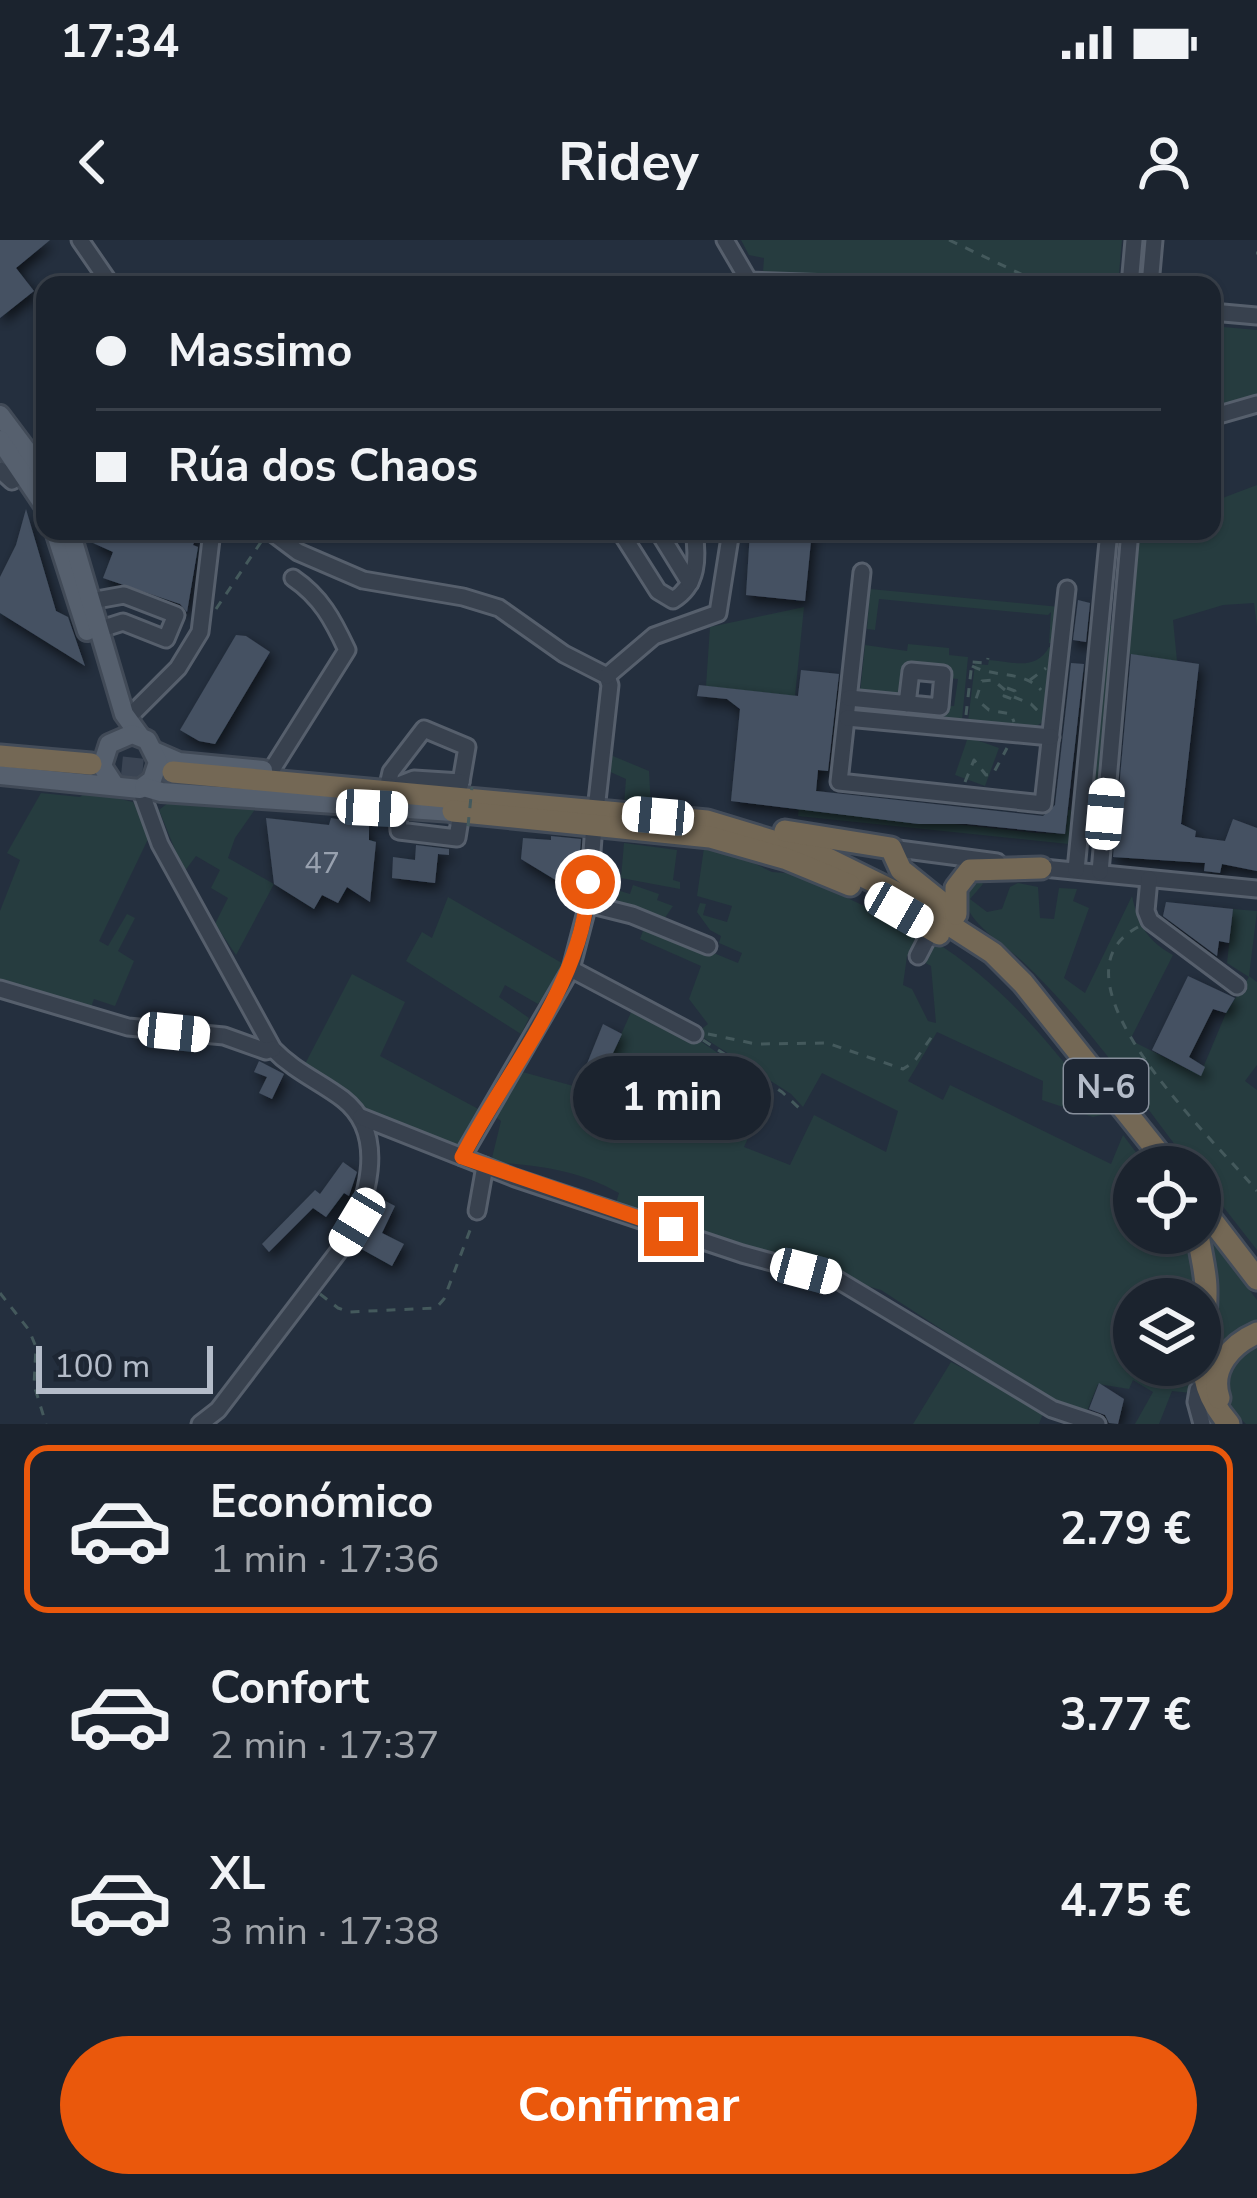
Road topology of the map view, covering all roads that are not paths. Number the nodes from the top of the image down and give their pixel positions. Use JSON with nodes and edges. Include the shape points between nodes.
{"nodes":[{"id":1,"x":80,"y":240,"type":"edge"},
{"id":2,"x":725,"y":240,"type":"edge"},
{"id":3,"x":1134,"y":240,"type":"edge"},
{"id":4,"x":1154,"y":240,"type":"edge"},
{"id":5,"x":105,"y":276,"type":"edge"},
{"id":6,"x":745,"y":276,"type":"edge"},
{"id":7,"x":1131,"y":276,"type":"edge"},
{"id":8,"x":1151,"y":276,"type":"edge"},
{"id":9,"x":1221,"y":312,"type":"edge"},
{"id":10,"x":1257,"y":316,"type":"edge"},
{"id":11,"x":1257,"y":404,"type":"edge"},
{"id":12,"x":1221,"y":414,"type":"edge"},
{"id":13,"x":0,"y":415,"type":"edge"},
{"id":14,"x":0,"y":440,"type":"edge"},
{"id":15,"x":0,"y":470,"type":"edge"},
{"id":16,"x":35,"y":474,"type":"edge"},
{"id":17,"x":58,"y":540,"type":"edge"},
{"id":18,"x":73,"y":540,"type":"edge"},
{"id":19,"x":211,"y":540,"type":"edge"},
{"id":20,"x":282,"y":540,"type":"edge"},
{"id":21,"x":626,"y":540,"type":"edge"},
{"id":22,"x":664,"y":540,"type":"edge"},
{"id":23,"x":695,"y":540,"type":"edge"},
{"id":24,"x":730,"y":540,"type":"edge"},
{"id":25,"x":1107,"y":540,"type":"edge"},
{"id":26,"x":1129,"y":540,"type":"edge"},
{"id":27,"x":862,"y":572,"type":"dead end"},
{"id":28,"x":293,"y":578,"type":"dead end"},
{"id":29,"x":691,"y":583,"type":"junction"},
{"id":30,"x":1067,"y":589,"type":"dead end"},
{"id":31,"x":117,"y":596,"type":"junction"},
{"id":32,"x":91,"y":601,"type":"junction"},
{"id":33,"x":123,"y":622,"type":"junction"},
{"id":34,"x":98,"y":629,"type":"junction"},
{"id":35,"x":112,"y":675,"type":"junction"},
{"id":36,"x":607,"y":676,"type":"junction"},
{"id":37,"x":849,"y":698,"type":"junction"},
{"id":38,"x":907,"y":704,"type":"dead end"},
{"id":39,"x":135,"y":711,"type":"junction"},
{"id":40,"x":847,"y":718,"type":"junction"},
{"id":41,"x":1048,"y":725,"type":"junction"},
{"id":42,"x":140,"y":736,"type":"junction"},
{"id":43,"x":0,"y":745,"type":"edge"},
{"id":44,"x":156,"y":752,"type":"junction"},
{"id":45,"x":0,"y":756,"type":"edge"},
{"id":46,"x":100,"y":757,"type":"junction"},
{"id":47,"x":200,"y":764,"type":"junction"},
{"id":48,"x":0,"y":766,"type":"edge"},
{"id":49,"x":271,"y":771,"type":"junction"},
{"id":50,"x":0,"y":776,"type":"edge"},
{"id":51,"x":172,"y":776,"type":"tunnel mouth"},
{"id":52,"x":115,"y":786,"type":"junction"},
{"id":53,"x":392,"y":786,"type":"junction"},
{"id":54,"x":142,"y":788,"type":"junction"},
{"id":55,"x":476,"y":807,"type":"junction"},
{"id":56,"x":595,"y":818,"type":"junction"},
{"id":57,"x":725,"y":824,"type":"junction"},
{"id":58,"x":891,"y":848,"type":"junction"},
{"id":59,"x":1040,"y":868,"type":"junction"},
{"id":60,"x":1076,"y":871,"type":"junction"},
{"id":61,"x":1100,"y":872,"type":"junction"},
{"id":62,"x":1149,"y":879,"type":"junction"},
{"id":63,"x":1257,"y":889,"type":"edge"},
{"id":64,"x":588,"y":904,"type":"junction"},
{"id":65,"x":956,"y":914,"type":"junction"},
{"id":66,"x":932,"y":929,"type":"junction"},
{"id":67,"x":708,"y":946,"type":"dead end"},
{"id":68,"x":993,"y":953,"type":"junction"},
{"id":69,"x":918,"y":956,"type":"dead end"},
{"id":70,"x":571,"y":969,"type":"junction"},
{"id":71,"x":1237,"y":986,"type":"dead end"},
{"id":72,"x":0,"y":988,"type":"edge"},
{"id":73,"x":1041,"y":1006,"type":"junction"},
{"id":74,"x":694,"y":1034,"type":"road end"},
{"id":75,"x":273,"y":1049,"type":"junction"},
{"id":76,"x":362,"y":1117,"type":"junction"},
{"id":77,"x":1153,"y":1146,"type":"edge"},
{"id":78,"x":462,"y":1157,"type":"junction"},
{"id":79,"x":484,"y":1166,"type":"junction"},
{"id":80,"x":477,"y":1211,"type":"road end"},
{"id":81,"x":1221,"y":1232,"type":"edge"},
{"id":82,"x":1257,"y":1279,"type":"edge"},
{"id":83,"x":1257,"y":1333,"type":"edge"},
{"id":84,"x":1205,"y":1386,"type":"joint"},
{"id":85,"x":1047,"y":1417,"type":"edge"},
{"id":86,"x":1228,"y":1423,"type":"edge"},
{"id":87,"x":200,"y":1424,"type":"edge"},
{"id":88,"x":1097,"y":1424,"type":"edge"},
{"id":89,"x":1202,"y":1424,"type":"edge"}],
"edges":[{"from":1,"to":5,"type":"street"},
{"from":2,"to":6,"type":"street"},
{"from":3,"to":7,"type":"street"},
{"from":4,"to":8,"type":"street"},
{"from":9,"to":10,"type":"street"},
{"from":11,"to":12,"type":"street"},
{"from":13,"to":16,"type":"main road"},
{"from":14,"to":16,"type":"main road"},
{"from":15,"to":16,"type":"street","via":[[11,481]]},
{"from":17,"to":46,"type":"main road","via":[[114,715]]},
{"from":18,"to":32,"type":"main road"},
{"from":19,"to":39,"type":"street","via":[[193,646]]},
{"from":20,"to":36,"type":"street","via":[[362,580],[499,608]]},
{"from":21,"to":29,"type":"street","via":[[658,591],[673,600]]},
{"from":22,"to":29,"type":"street"},
{"from":23,"to":29,"type":"street"},
{"from":24,"to":36,"type":"street","via":[[718,614],[654,636]]},
{"from":25,"to":60,"type":"street"},
{"from":26,"to":61,"type":"street"},
{"from":27,"to":37,"type":"street"},
{"from":28,"to":49,"type":"street","via":[[329,612],[347,650]]},
{"from":30,"to":41,"type":"street"},
{"from":31,"to":32,"type":"street"},
{"from":31,"to":33,"type":"street"},
{"from":31,"to":33,"type":"street","via":[[176,615],[166,639]]},
{"from":32,"to":34,"type":"main road"},
{"from":33,"to":34,"type":"street"},
{"from":34,"to":35,"type":"main road"},
{"from":35,"to":39,"type":"main road"},
{"from":35,"to":42,"type":"main road"},
{"from":36,"to":56,"type":"street"},
{"from":37,"to":38,"type":"street"},
{"from":37,"to":40,"type":"street"},
{"from":39,"to":47,"type":"main road"},
{"from":40,"to":41,"type":"street","via":[[964,729]]},
{"from":40,"to":41,"type":"street","via":[[839,782],[1043,804]]},
{"from":42,"to":44,"type":"main road"},
{"from":42,"to":46,"type":"main road"},
{"from":43,"to":46,"type":"main road"},
{"from":44,"to":47,"type":"main road"},
{"from":44,"to":54,"type":"main road","via":[[157,772]]},
{"from":45,"to":46,"type":"highway"},
{"from":46,"to":48,"type":"highway"},
{"from":46,"to":52,"type":"main road"},
{"from":47,"to":49,"type":"main road"},
{"from":49,"to":53,"type":"main road"},
{"from":50,"to":52,"type":"main road"},
{"from":51,"to":55,"type":"highway","number":"N-6"},
{"from":52,"to":54,"type":"main road"},
{"from":53,"to":55,"type":"main road"},
{"from":53,"to":55,"type":"street","via":[[391,772],[424,729],[467,747]]},
{"from":54,"to":55,"type":"main road","via":[[398,810]]},
{"from":54,"to":75,"type":"street","via":[[160,844]]},
{"from":55,"to":56,"type":"highway","number":"N-6"},
{"from":56,"to":57,"type":"highway","number":"N-6"},
{"from":56,"to":64,"type":"street"},
{"from":56,"to":66,"type":"highway","number":"N-6","via":[[750,847],[830,876]]},
{"from":57,"to":58,"type":"highway","number":"N-6"},
{"from":57,"to":68,"type":"highway","number":"N-6","via":[[822,856]]},
{"from":58,"to":59,"type":"street"},
{"from":58,"to":65,"type":"highway","via":[[901,871]]},
{"from":59,"to":60,"type":"street"},
{"from":59,"to":65,"type":"highway","via":[[970,870],[956,888]]},
{"from":60,"to":61,"type":"street"},
{"from":61,"to":62,"type":"street"},
{"from":62,"to":63,"type":"street"},
{"from":62,"to":71,"type":"street","via":[[1150,921]]},
{"from":64,"to":67,"type":"street"},
{"from":64,"to":70,"type":"street"},
{"from":65,"to":68,"type":"highway"},
{"from":66,"to":69,"type":"street"},
{"from":66,"to":73,"type":"highway","number":"N-6"},
{"from":68,"to":73,"type":"highway","number":"N-6"},
{"from":70,"to":74,"type":"street"},
{"from":70,"to":78,"type":"street"},
{"from":72,"to":75,"type":"street","via":[[128,1027]]},
{"from":73,"to":77,"type":"highway","number":"N-6"},
{"from":75,"to":76,"type":"street"},
{"from":76,"to":78,"type":"street"},
{"from":76,"to":87,"type":"street","via":[[368,1187],[357,1222]]},
{"from":78,"to":79,"type":"street"},
{"from":79,"to":80,"type":"street"},
{"from":79,"to":85,"type":"street","via":[[838,1280]]},
{"from":81,"to":82,"type":"highway"},
{"from":83,"to":86,"type":"highway","via":[[1234,1346],[1217,1372]]},
{"from":84,"to":86,"type":"highway"},
{"from":84,"to":89,"type":"street","via":[[1196,1402]]},
{"from":85,"to":88,"type":"street"}]}
